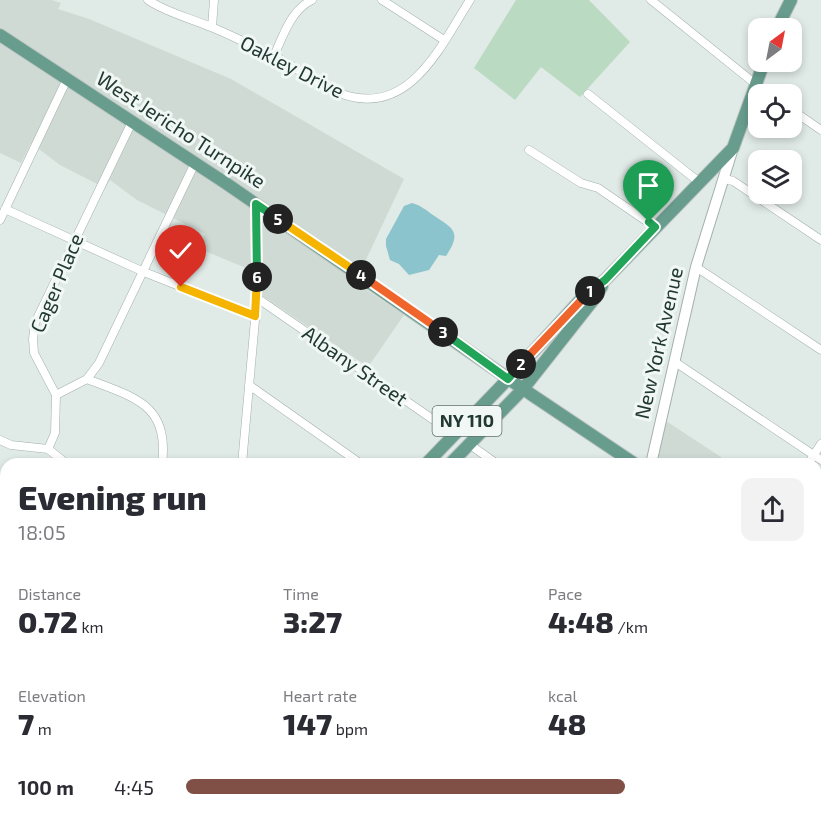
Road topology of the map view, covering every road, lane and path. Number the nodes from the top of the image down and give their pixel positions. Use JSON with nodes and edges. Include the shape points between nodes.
{"nodes":[{"id":1,"x":148,"y":0,"type":"edge"},
{"id":2,"x":214,"y":0,"type":"edge"},
{"id":3,"x":312,"y":0,"type":"edge"},
{"id":4,"x":382,"y":0,"type":"edge"},
{"id":5,"x":470,"y":0,"type":"edge"},
{"id":6,"x":651,"y":0,"type":"edge"},
{"id":7,"x":791,"y":0,"type":"edge"},
{"id":8,"x":782,"y":18,"type":"edge"},
{"id":9,"x":212,"y":27,"type":"junction"},
{"id":10,"x":0,"y":35,"type":"edge"},
{"id":11,"x":444,"y":40,"type":"junction"},
{"id":12,"x":274,"y":56,"type":"junction"},
{"id":13,"x":67,"y":79,"type":"junction"},
{"id":14,"x":754,"y":84,"type":"edge"},
{"id":15,"x":588,"y":94,"type":"dead end"},
{"id":16,"x":748,"y":104,"type":"edge"},
{"id":17,"x":748,"y":105,"type":"edge"},
{"id":18,"x":802,"y":117,"type":"edge"},
{"id":19,"x":132,"y":122,"type":"junction"},
{"id":20,"x":821,"y":130,"type":"edge"},
{"id":21,"x":733,"y":148,"type":"junction"},
{"id":22,"x":529,"y":150,"type":"dead end"},
{"id":23,"x":195,"y":163,"type":"junction"},
{"id":24,"x":725,"y":179,"type":"junction"},
{"id":25,"x":699,"y":182,"type":"junction"},
{"id":26,"x":256,"y":204,"type":"junction"},
{"id":27,"x":5,"y":209,"type":"junction"},
{"id":28,"x":0,"y":220,"type":"edge"},
{"id":29,"x":655,"y":227,"type":"junction"},
{"id":30,"x":74,"y":240,"type":"junction"},
{"id":31,"x":821,"y":240,"type":"edge"},
{"id":32,"x":696,"y":267,"type":"junction"},
{"id":33,"x":144,"y":272,"type":"junction"},
{"id":34,"x":605,"y":280,"type":"junction"},
{"id":35,"x":257,"y":298,"type":"junction"},
{"id":36,"x":255,"y":316,"type":"junction"},
{"id":37,"x":821,"y":350,"type":"edge"},
{"id":38,"x":675,"y":362,"type":"junction"},
{"id":39,"x":87,"y":379,"type":"junction"},
{"id":40,"x":508,"y":379,"type":"junction"},
{"id":41,"x":249,"y":386,"type":"junction"},
{"id":42,"x":523,"y":389,"type":"junction"},
{"id":43,"x":56,"y":395,"type":"junction"},
{"id":44,"x":454,"y":434,"type":"junction"},
{"id":45,"x":0,"y":440,"type":"edge"},
{"id":46,"x":469,"y":444,"type":"junction"},
{"id":47,"x":821,"y":444,"type":"edge"},
{"id":48,"x":48,"y":449,"type":"junction"},
{"id":49,"x":817,"y":457,"type":"edge"},
{"id":50,"x":59,"y":458,"type":"edge"},
{"id":51,"x":163,"y":458,"type":"edge"},
{"id":52,"x":243,"y":458,"type":"edge"},
{"id":53,"x":352,"y":458,"type":"edge"},
{"id":54,"x":432,"y":458,"type":"edge"},
{"id":55,"x":456,"y":458,"type":"edge"},
{"id":56,"x":489,"y":458,"type":"edge"},
{"id":57,"x":626,"y":458,"type":"edge"},
{"id":58,"x":652,"y":458,"type":"edge"}],
"edges":[{"from":1,"to":9,"type":"street","name":"Oakley Drive"},
{"from":2,"to":9,"type":"street"},
{"from":3,"to":12,"type":"street","via":[[291,19]]},
{"from":4,"to":11,"type":"street"},
{"from":5,"to":11,"type":"street","name":"Oakley Drive"},
{"from":6,"to":14,"type":"street"},
{"from":7,"to":8,"type":"main road"},
{"from":9,"to":12,"type":"street","name":"Oakley Drive"},
{"from":10,"to":13,"type":"main road","name":"West Jericho Turnpike"},
{"from":11,"to":12,"type":"street","name":"Oakley Drive","via":[[422,73],[408,85],[368,98],[341,93]]},
{"from":13,"to":19,"type":"main road","name":"West Jericho Turnpike"},
{"from":13,"to":27,"type":"street"},
{"from":15,"to":25,"type":"street"},
{"from":16,"to":25,"type":"main road","number":"NY 110","via":[[735,132]]},
{"from":17,"to":21,"type":"main road","name":"New York Avenue","number":"NY 110"},
{"from":18,"to":20,"type":"street"},
{"from":19,"to":23,"type":"main road","name":"West Jericho Turnpike"},
{"from":19,"to":30,"type":"street","name":"Cager Place"},
{"from":21,"to":24,"type":"street","name":"New York Avenue"},
{"from":21,"to":25,"type":"main road","number":"NY 110"},
{"from":22,"to":29,"type":"street","via":[[580,183],[598,188]]},
{"from":23,"to":26,"type":"main road","name":"West Jericho Turnpike"},
{"from":23,"to":33,"type":"street"},
{"from":24,"to":25,"type":"street","via":[[714,176]]},
{"from":24,"to":31,"type":"street"},
{"from":24,"to":32,"type":"street","name":"New York Avenue"},
{"from":25,"to":29,"type":"main road","number":"NY 110"},
{"from":26,"to":35,"type":"street"},
{"from":26,"to":40,"type":"main road","name":"West Jericho Turnpike"},
{"from":27,"to":28,"type":"street"},
{"from":27,"to":30,"type":"street"},
{"from":29,"to":34,"type":"main road","number":"NY 110"},
{"from":30,"to":33,"type":"street"},
{"from":30,"to":43,"type":"street","name":"Cager Place","via":[[36,323],[33,339],[40,368]]},
{"from":32,"to":37,"type":"street"},
{"from":32,"to":38,"type":"street","name":"New York Avenue"},
{"from":33,"to":36,"type":"street"},
{"from":33,"to":39,"type":"street","via":[[107,349]]},
{"from":34,"to":40,"type":"main road","number":"NY 110","via":[[585,295]]},
{"from":34,"to":42,"type":"main road","number":"NY 110","via":[[594,300]]},
{"from":35,"to":36,"type":"street"},
{"from":35,"to":44,"type":"street","name":"Albany Street"},
{"from":36,"to":41,"type":"street"},
{"from":38,"to":49,"type":"street"},
{"from":38,"to":58,"type":"street","name":"New York Avenue"},
{"from":39,"to":43,"type":"street"},
{"from":39,"to":51,"type":"street","via":[[125,392],[147,406],[161,430]]},
{"from":40,"to":42,"type":"main road","name":"West Jericho Turnpike"},
{"from":40,"to":44,"type":"main road","number":"NY 110"},
{"from":41,"to":52,"type":"street"},
{"from":41,"to":53,"type":"street"},
{"from":42,"to":46,"type":"main road","number":"NY 110"},
{"from":42,"to":57,"type":"main road","name":"West Jericho Turnpike"},
{"from":43,"to":48,"type":"street","via":[[55,433]]},
{"from":44,"to":54,"type":"main road","number":"NY 110"},
{"from":45,"to":48,"type":"street"},
{"from":46,"to":55,"type":"main road","number":"NY 110"},
{"from":46,"to":56,"type":"street"},
{"from":47,"to":49,"type":"street"},
{"from":48,"to":50,"type":"street"}]}
